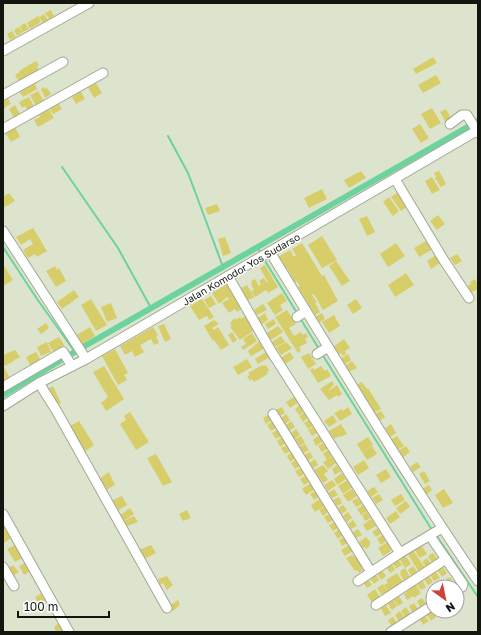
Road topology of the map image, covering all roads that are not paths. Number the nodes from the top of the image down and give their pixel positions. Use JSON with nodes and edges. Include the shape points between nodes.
{"nodes":[{"id":1,"x":89,"y":3,"type":"edge"},
{"id":2,"x":3,"y":51,"type":"edge"},
{"id":3,"x":63,"y":62,"type":"dead end"},
{"id":4,"x":103,"y":74,"type":"dead end"},
{"id":5,"x":3,"y":95,"type":"edge"},
{"id":6,"x":450,"y":124,"type":"dead end"},
{"id":7,"x":3,"y":129,"type":"edge"},
{"id":8,"x":477,"y":130,"type":"edge"},
{"id":9,"x":395,"y":179,"type":"junction"},
{"id":10,"x":3,"y":230,"type":"edge"},
{"id":11,"x":270,"y":252,"type":"junction"},
{"id":12,"x":228,"y":276,"type":"junction"},
{"id":13,"x":469,"y":298,"type":"dead end"},
{"id":14,"x":85,"y":357,"type":"junction"},
{"id":15,"x":71,"y":364,"type":"junction"},
{"id":16,"x":39,"y":383,"type":"junction"},
{"id":17,"x":3,"y":386,"type":"edge"},
{"id":18,"x":3,"y":406,"type":"edge"},
{"id":19,"x":273,"y":414,"type":"dead end"},
{"id":20,"x":3,"y":514,"type":"edge"},
{"id":21,"x":436,"y":532,"type":"junction"},
{"id":22,"x":400,"y":552,"type":"junction"},
{"id":23,"x":446,"y":559,"type":"junction"},
{"id":24,"x":3,"y":567,"type":"edge"},
{"id":25,"x":371,"y":572,"type":"junction"},
{"id":26,"x":460,"y":579,"type":"edge"},
{"id":27,"x":358,"y":580,"type":"dead end"},
{"id":28,"x":478,"y":581,"type":"edge"},
{"id":29,"x":14,"y":586,"type":"dead end"},
{"id":30,"x":376,"y":605,"type":"dead end"},
{"id":31,"x":167,"y":608,"type":"dead end"},
{"id":32,"x":425,"y":610,"type":"edge"},
{"id":33,"x":69,"y":632,"type":"edge"},
{"id":34,"x":391,"y":632,"type":"edge"}],
"edges":[{"from":1,"to":2,"type":"street"},
{"from":3,"to":5,"type":"street"},
{"from":4,"to":7,"type":"street"},
{"from":6,"to":8,"type":"street","via":[[462,115],[467,115]]},
{"from":8,"to":9,"type":"street","name":"Jalan Komodor Yos Sudarso"},
{"from":9,"to":11,"type":"street","name":"Jalan Komodor Yos Sudarso"},
{"from":9,"to":13,"type":"street"},
{"from":10,"to":14,"type":"street"},
{"from":11,"to":12,"type":"street","name":"Jalan Komodor Yos Sudarso"},
{"from":11,"to":21,"type":"street","via":[[323,350]]},
{"from":12,"to":14,"type":"street","name":"Jalan Komodor Yos Sudarso"},
{"from":12,"to":22,"type":"street","via":[[271,351]]},
{"from":14,"to":15,"type":"street","name":"Jalan Komodor Yos Sudarso"},
{"from":15,"to":16,"type":"street","name":"Jalan Komodor Yos Sudarso"},
{"from":15,"to":17,"type":"street","via":[[63,352]]},
{"from":16,"to":18,"type":"street","name":"Jalan Komodor Yos Sudarso"},
{"from":16,"to":31,"type":"street"},
{"from":19,"to":25,"type":"street"},
{"from":20,"to":33,"type":"street"},
{"from":21,"to":22,"type":"street"},
{"from":21,"to":23,"type":"street"},
{"from":21,"to":28,"type":"street"},
{"from":22,"to":25,"type":"street"},
{"from":23,"to":26,"type":"street"},
{"from":23,"to":30,"type":"street"},
{"from":24,"to":29,"type":"street"},
{"from":25,"to":27,"type":"street"},
{"from":32,"to":34,"type":"street"}]}
